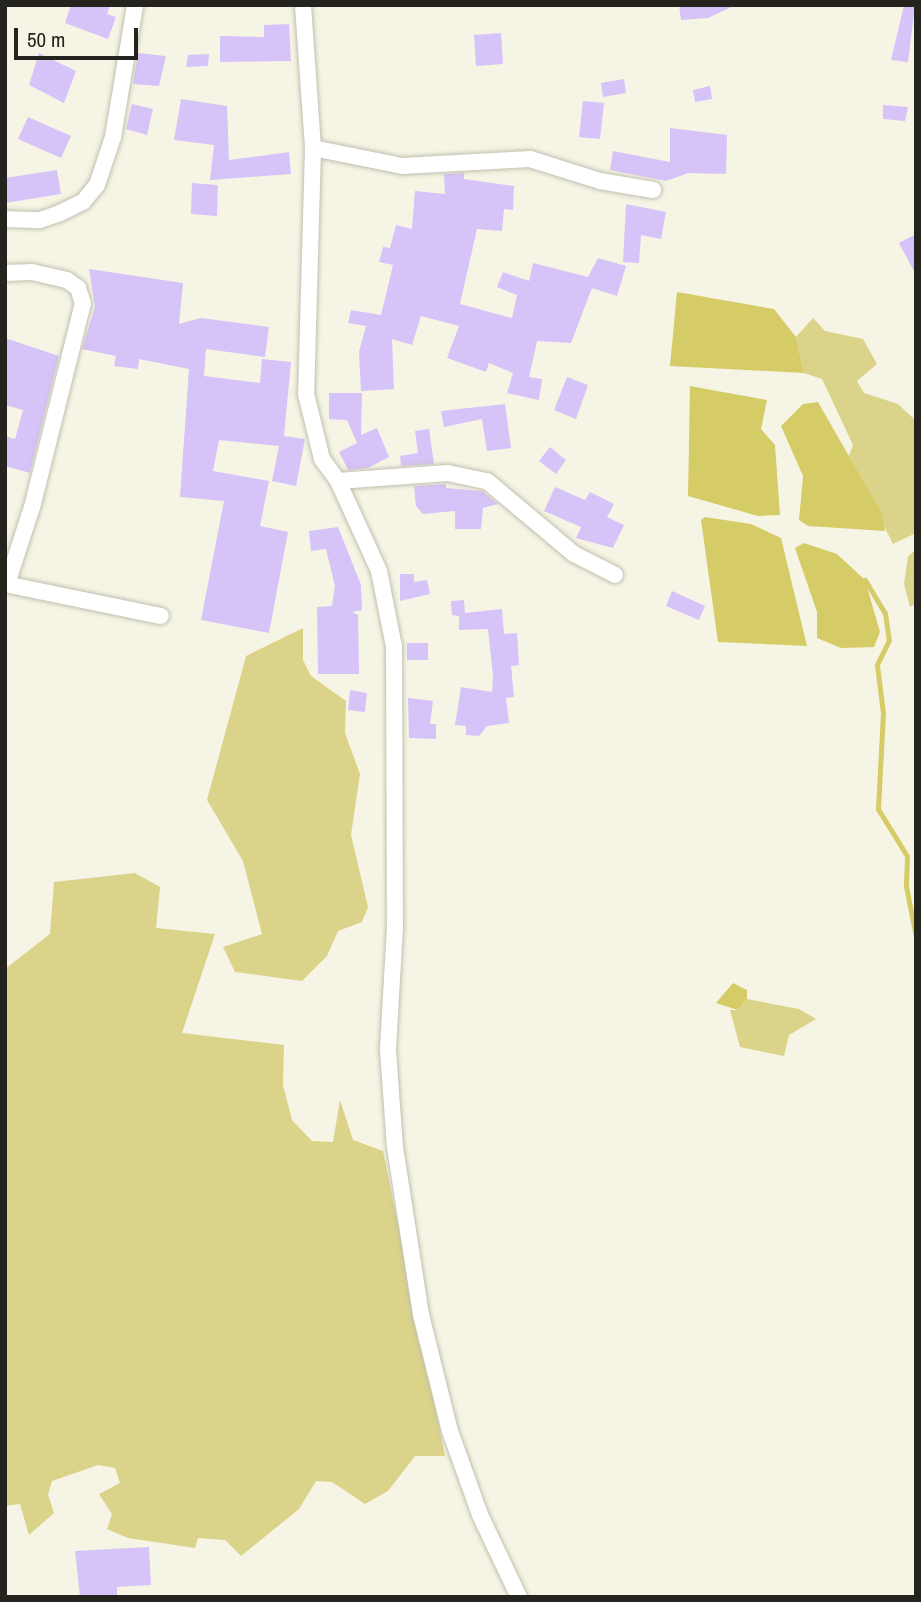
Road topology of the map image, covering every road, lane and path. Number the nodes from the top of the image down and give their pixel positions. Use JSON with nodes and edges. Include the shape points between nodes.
{"nodes":[{"id":1,"x":135,"y":5,"type":"edge"},
{"id":2,"x":303,"y":5,"type":"edge"},
{"id":3,"x":313,"y":148,"type":"junction"},
{"id":4,"x":653,"y":190,"type":"dead end"},
{"id":5,"x":5,"y":219,"type":"edge"},
{"id":6,"x":5,"y":273,"type":"edge"},
{"id":7,"x":338,"y":481,"type":"junction"},
{"id":8,"x":615,"y":575,"type":"dead end"},
{"id":9,"x":6,"y":584,"type":"edge"},
{"id":10,"x":161,"y":615,"type":"dead end"},
{"id":11,"x":519,"y":1597,"type":"edge"}],
"edges":[{"from":1,"to":5,"type":"street","via":[[113,137],[97,185],[83,202],[60,213],[40,220]]},
{"from":2,"to":3,"type":"street"},
{"from":3,"to":4,"type":"street","via":[[402,166],[530,159],[591,179]]},
{"from":3,"to":7,"type":"street","via":[[306,394],[322,459]]},
{"from":6,"to":9,"type":"street","via":[[32,272],[67,280],[83,296],[57,415]]},
{"from":7,"to":8,"type":"street","via":[[447,473],[487,481],[564,547]]},
{"from":7,"to":11,"type":"street","via":[[379,571],[394,647],[395,927],[389,1094],[407,1230],[450,1431],[480,1515]]},
{"from":9,"to":10,"type":"street"}]}
